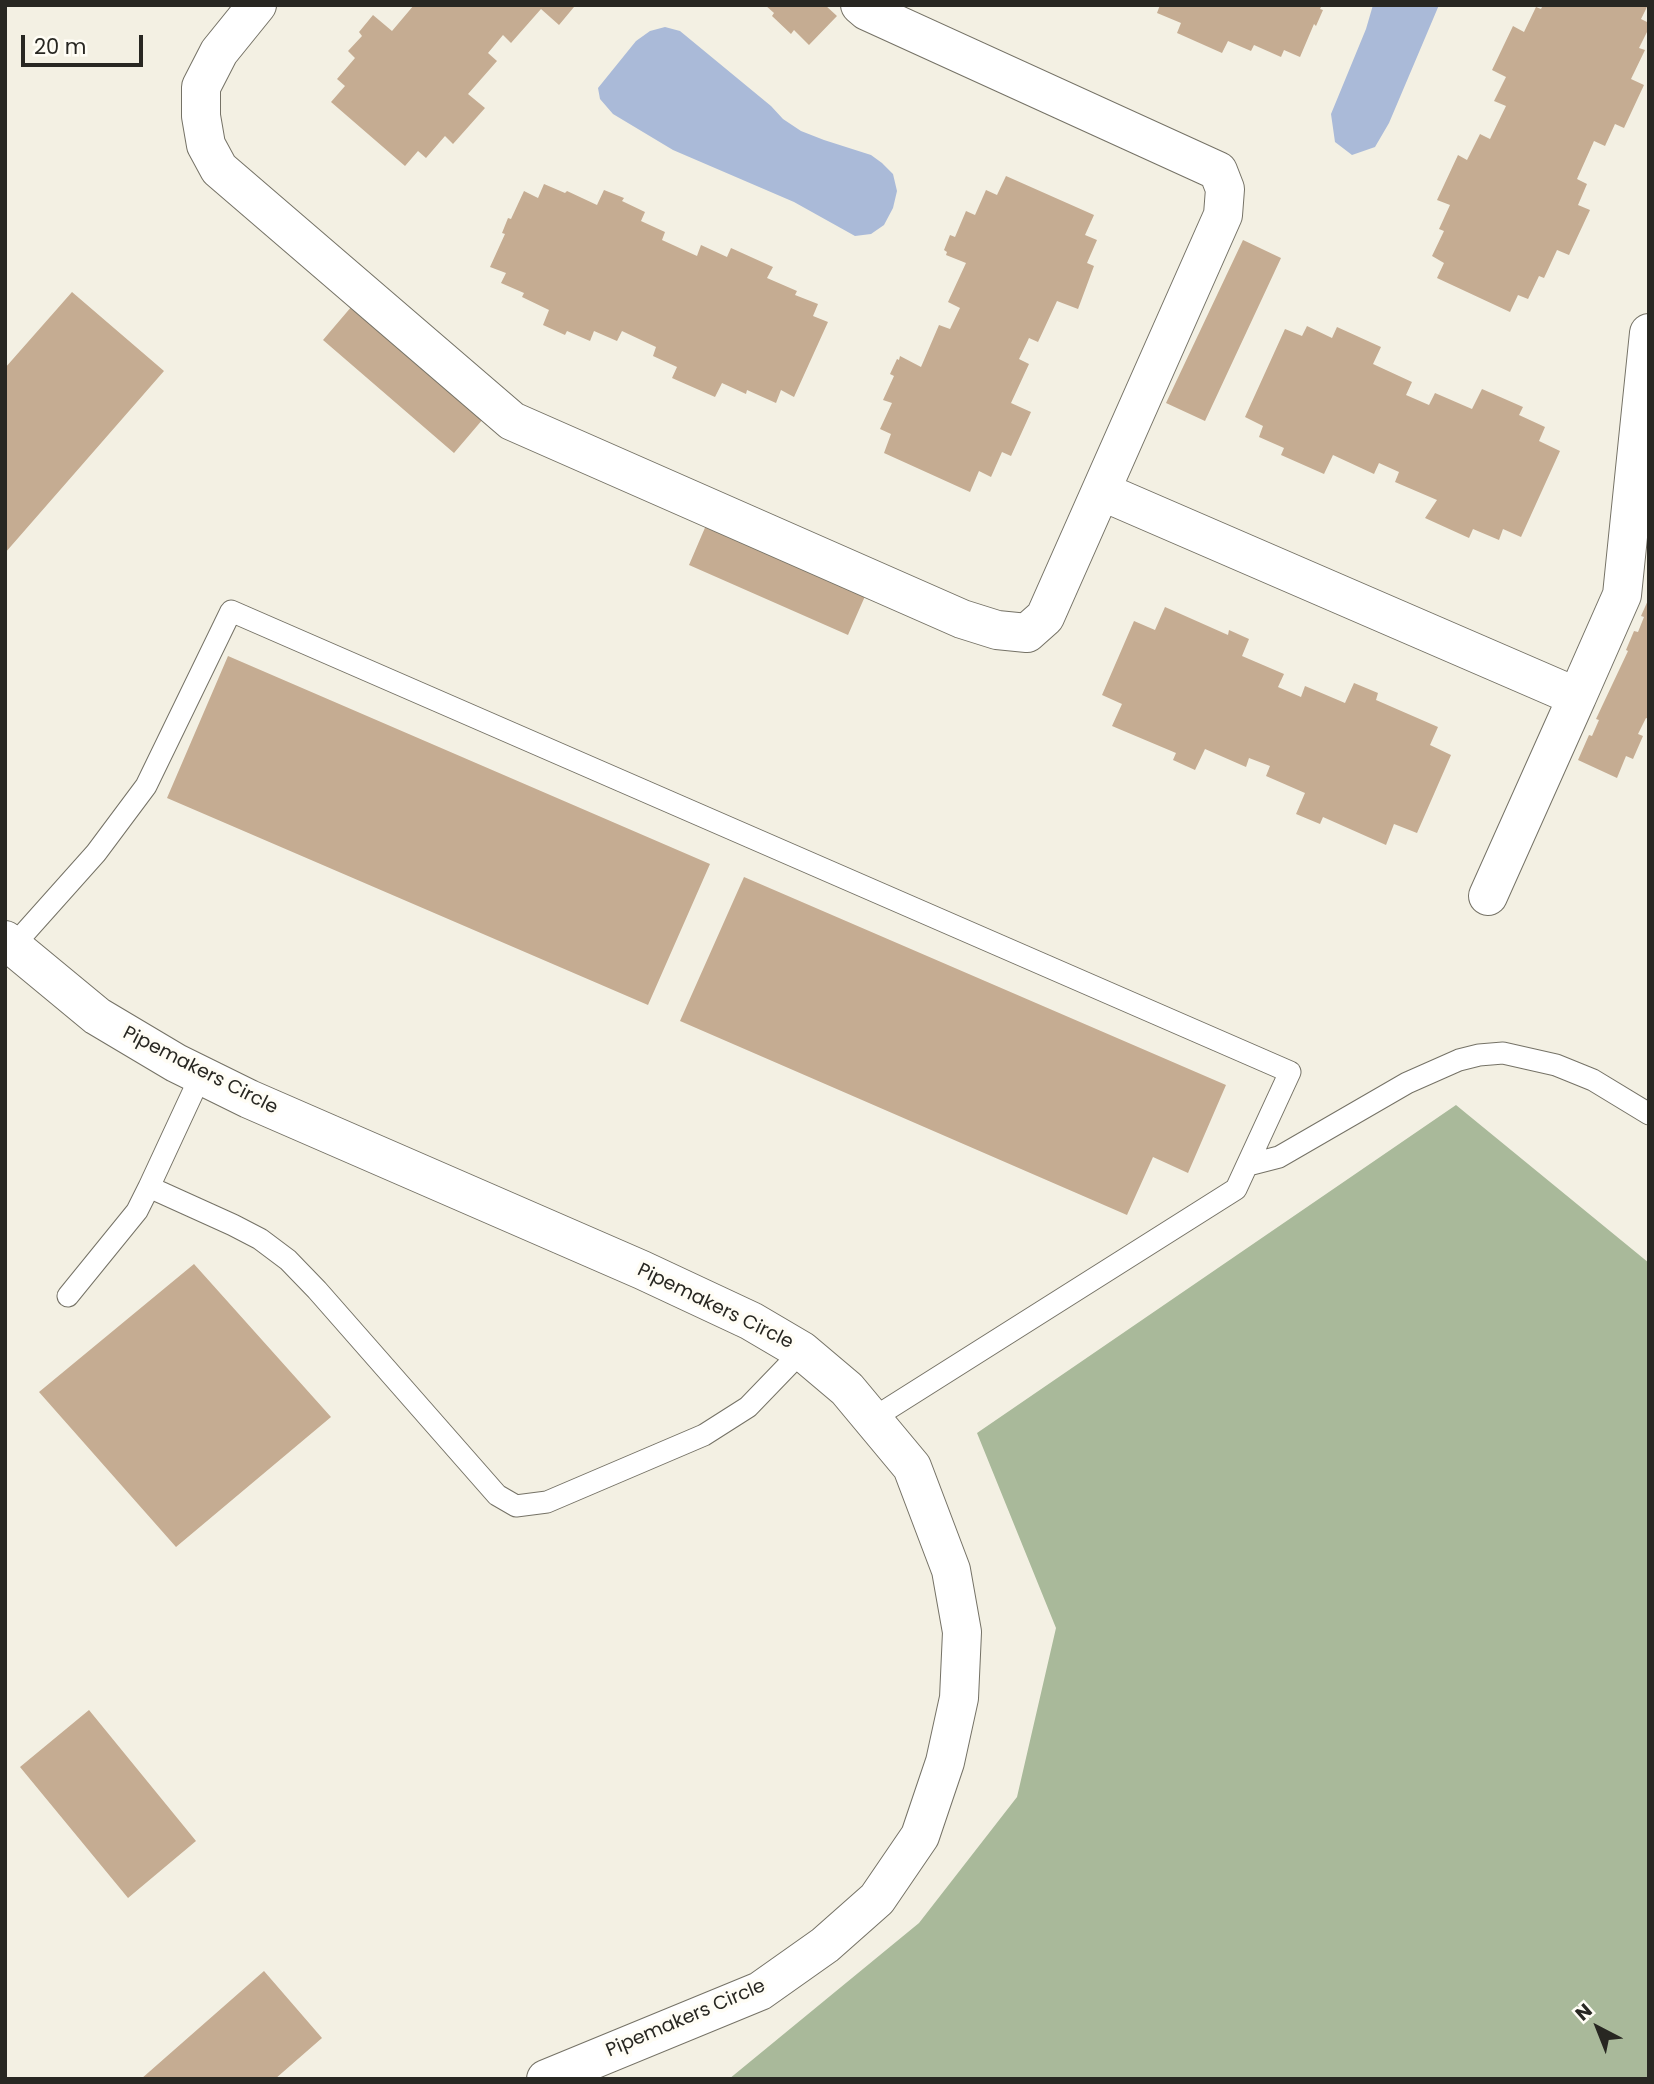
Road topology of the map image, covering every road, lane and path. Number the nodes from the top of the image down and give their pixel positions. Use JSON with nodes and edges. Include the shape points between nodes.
{"nodes":[{"id":1,"x":257,"y":5,"type":"edge"},
{"id":2,"x":860,"y":5,"type":"edge"},
{"id":3,"x":1649,"y":333,"type":"edge"},
{"id":4,"x":1101,"y":491,"type":"junction"},
{"id":5,"x":1577,"y":697,"type":"junction"},
{"id":6,"x":1488,"y":896,"type":"dead end"},
{"id":7,"x":9,"y":943,"type":"edge"},
{"id":8,"x":201,"y":1075,"type":"junction"},
{"id":9,"x":1649,"y":1114,"type":"edge"},
{"id":10,"x":1248,"y":1165,"type":"junction"},
{"id":11,"x":149,"y":1186,"type":"junction"},
{"id":12,"x":68,"y":1296,"type":"dead end"},
{"id":13,"x":802,"y":1351,"type":"junction"},
{"id":14,"x":872,"y":1419,"type":"junction"},
{"id":15,"x":546,"y":2079,"type":"edge"}],
"edges":[{"from":1,"to":4,"type":"street","via":[[219,51],[201,87],[206,145],[219,169],[512,421],[962,619],[997,630],[1027,633],[1045,617]]},
{"from":2,"to":4,"type":"street","via":[[1218,171],[1225,190],[1223,215]]},
{"from":3,"to":5,"type":"street","via":[[1622,595]]},
{"from":4,"to":5,"type":"street"},
{"from":5,"to":6,"type":"street"},
{"from":7,"to":8,"type":"street","name":"Pipemakers Circle","via":[[97,1016]]},
{"from":7,"to":10,"type":"lane","via":[[96,853],[146,786],[231,611],[1290,1072]]},
{"from":8,"to":11,"type":"lane"},
{"from":8,"to":13,"type":"street","name":"Pipemakers Circle","via":[[642,1270],[751,1321]]},
{"from":9,"to":10,"type":"lane","via":[[1592,1080],[1556,1065],[1503,1053],[1479,1055],[1407,1083],[1279,1157]]},
{"from":10,"to":14,"type":"lane","via":[[1236,1189]]},
{"from":11,"to":12,"type":"lane","via":[[137,1212]]},
{"from":11,"to":13,"type":"lane","via":[[251,1235],[288,1260],[497,1495],[516,1506],[547,1502],[704,1435],[748,1408]]},
{"from":13,"to":14,"type":"street","name":"Pipemakers Circle","via":[[847,1389]]},
{"from":14,"to":15,"type":"street","name":"Pipemakers Circle","via":[[912,1467],[951,1570],[962,1632],[959,1698],[945,1762],[920,1836],[877,1899],[825,1945],[760,1991]]}]}
